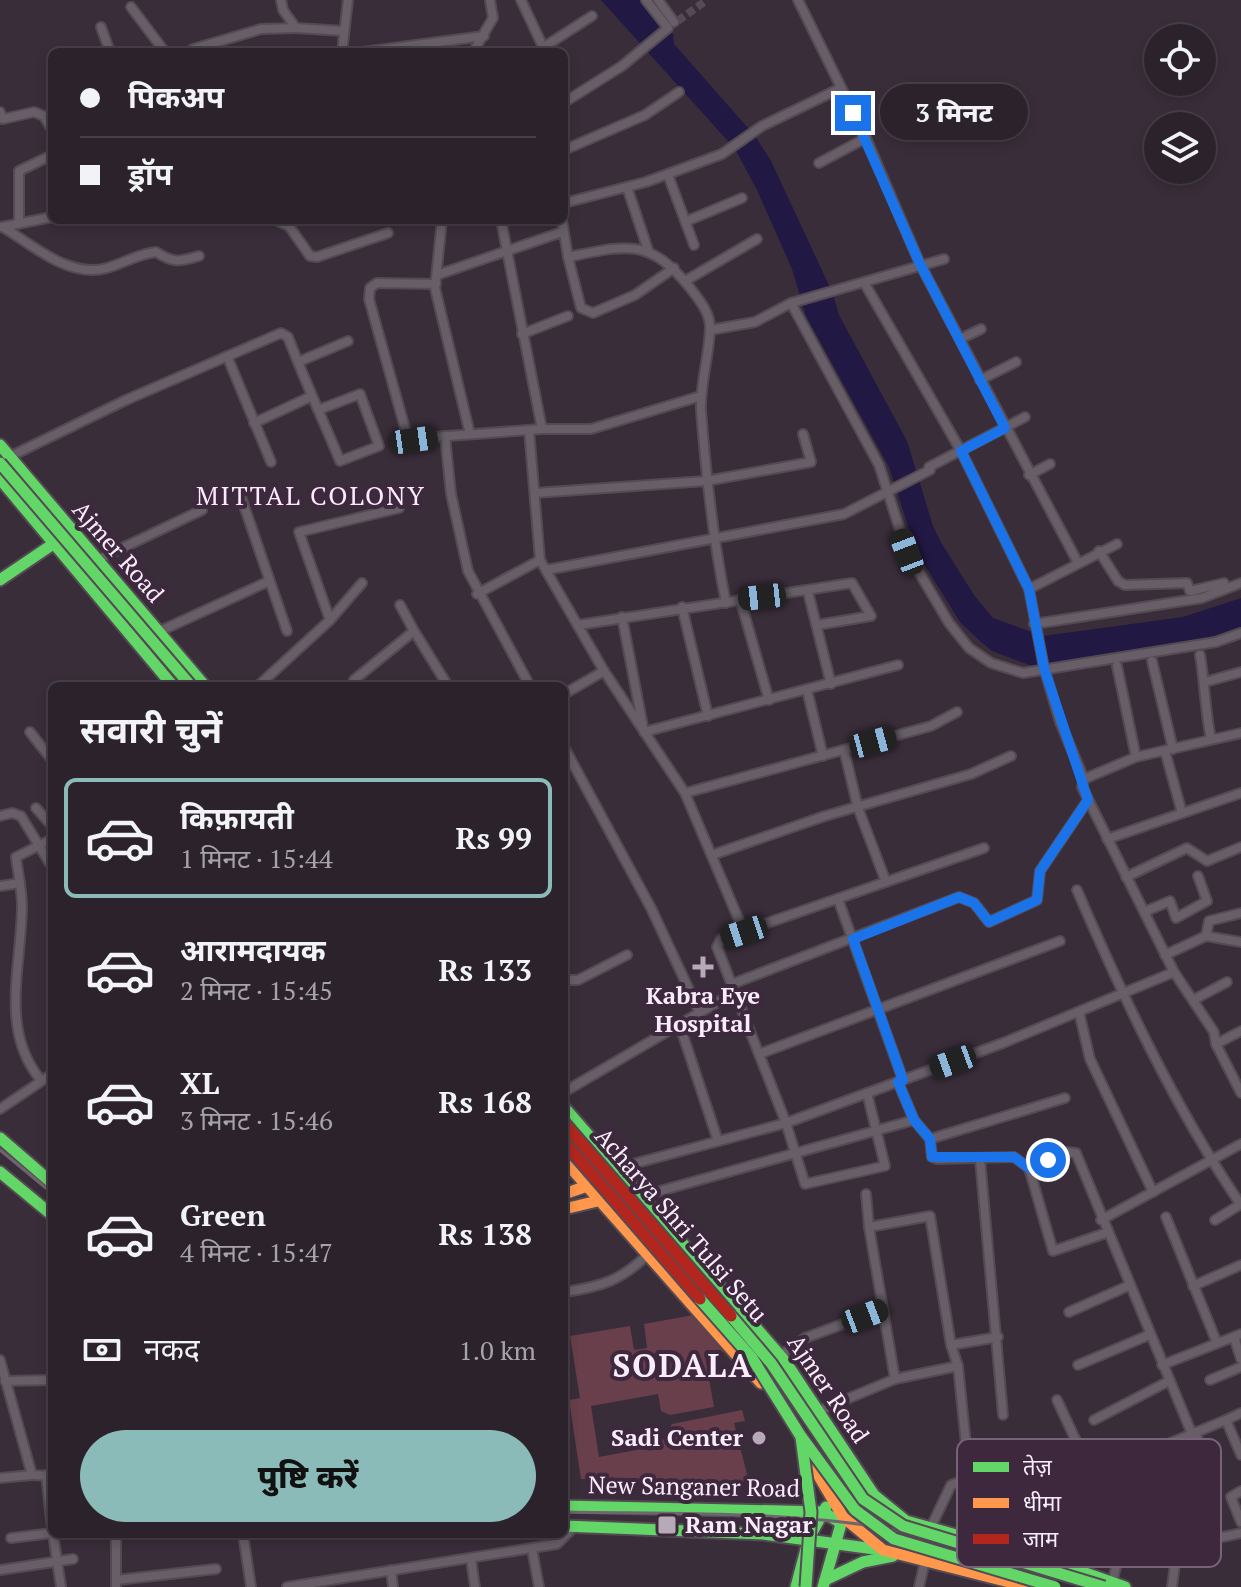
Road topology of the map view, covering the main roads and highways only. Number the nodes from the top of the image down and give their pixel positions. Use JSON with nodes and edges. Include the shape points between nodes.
{"nodes":[{"id":1,"x":0,"y":445,"type":"edge"},
{"id":2,"x":4,"y":460,"type":"edge"},
{"id":3,"x":0,"y":479,"type":"edge"},
{"id":4,"x":71,"y":532,"type":"junction"},
{"id":5,"x":54,"y":543,"type":"junction"},
{"id":6,"x":0,"y":580,"type":"edge"},
{"id":7,"x":170,"y":682,"type":"edge"},
{"id":8,"x":188,"y":682,"type":"edge"},
{"id":9,"x":202,"y":682,"type":"edge"},
{"id":10,"x":568,"y":1112,"type":"edge"},
{"id":11,"x":568,"y":1128,"type":"edge"},
{"id":12,"x":0,"y":1138,"type":"edge"},
{"id":13,"x":568,"y":1147,"type":"edge"},
{"id":14,"x":568,"y":1164,"type":"edge"},
{"id":15,"x":617,"y":1168,"type":"junction"},
{"id":16,"x":0,"y":1172,"type":"edge"},
{"id":17,"x":48,"y":1180,"type":"edge"},
{"id":18,"x":631,"y":1185,"type":"junction"},
{"id":19,"x":588,"y":1187,"type":"junction"},
{"id":20,"x":568,"y":1193,"type":"edge"},
{"id":21,"x":601,"y":1203,"type":"junction"},
{"id":22,"x":568,"y":1208,"type":"edge"},
{"id":23,"x":48,"y":1212,"type":"edge"},
{"id":24,"x":800,"y":1435,"type":"junction"},
{"id":25,"x":855,"y":1468,"type":"junction"},
{"id":26,"x":865,"y":1483,"type":"junction"},
{"id":27,"x":832,"y":1500,"type":"junction"},
{"id":28,"x":568,"y":1506,"type":"edge"},
{"id":29,"x":823,"y":1512,"type":"junction"},
{"id":30,"x":842,"y":1520,"type":"junction"},
{"id":31,"x":569,"y":1526,"type":"edge"},
{"id":32,"x":957,"y":1536,"type":"edge"},
{"id":33,"x":809,"y":1538,"type":"junction"},
{"id":34,"x":836,"y":1541,"type":"junction"},
{"id":35,"x":957,"y":1542,"type":"edge"},
{"id":36,"x":883,"y":1550,"type":"junction"},
{"id":37,"x":905,"y":1557,"type":"junction"},
{"id":38,"x":957,"y":1558,"type":"edge"},
{"id":39,"x":988,"y":1567,"type":"edge"},
{"id":40,"x":1045,"y":1567,"type":"edge"},
{"id":41,"x":1053,"y":1567,"type":"edge"},
{"id":42,"x":827,"y":1585,"type":"edge"},
{"id":43,"x":1108,"y":1585,"type":"edge"},
{"id":44,"x":796,"y":1587,"type":"edge"},
{"id":45,"x":806,"y":1587,"type":"edge"},
{"id":46,"x":1029,"y":1587,"type":"edge"},
{"id":47,"x":1055,"y":1587,"type":"edge"},
{"id":48,"x":1125,"y":1587,"type":"edge"}],
"edges":[{"from":1,"to":2,"type":"main road","name":"Ajmer Road"},
{"from":2,"to":4,"type":"main road","name":"Ajmer Road"},
{"from":2,"to":8,"type":"main road","bridge":true},
{"from":3,"to":5,"type":"main road","name":"Ajmer Road"},
{"from":4,"to":5,"type":"main road"},
{"from":4,"to":9,"type":"main road","name":"Ajmer Road"},
{"from":5,"to":6,"type":"main road"},
{"from":5,"to":7,"type":"main road","name":"Ajmer Road"},
{"from":10,"to":15,"type":"main road","name":"Ajmer Road"},
{"from":11,"to":35,"type":"main road","name":"Acharya Shri Tulsi Setu","bridge":true,"via":[[771,1363],[863,1499],[903,1526]]},
{"from":12,"to":17,"type":"main road"},
{"from":13,"to":24,"type":"main road","name":"Acharya Shri Tulsi Setu","bridge":true,"via":[[752,1358]]},
{"from":14,"to":19,"type":"main road"},
{"from":15,"to":18,"type":"main road","name":"Ajmer Road"},
{"from":15,"to":19,"type":"main road"},
{"from":16,"to":23,"type":"main road"},
{"from":18,"to":21,"type":"main road"},
{"from":18,"to":25,"type":"main road","name":"Ajmer Road","via":[[781,1355]]},
{"from":19,"to":20,"type":"main road"},
{"from":19,"to":21,"type":"main road"},
{"from":21,"to":22,"type":"main road"},
{"from":21,"to":27,"type":"main road","via":[[759,1379]]},
{"from":24,"to":38,"type":"main road","name":"Acharya Shri Tulsi Setu","bridge":true,"via":[[855,1510],[894,1539]]},
{"from":24,"to":45,"type":"main road","bridge":true,"via":[[813,1504]]},
{"from":25,"to":26,"type":"main road","name":"Ajmer Road"},
{"from":25,"to":27,"type":"main road"},
{"from":26,"to":30,"type":"main road"},
{"from":26,"to":32,"type":"main road","name":"Ajmer Road","via":[[906,1521]]},
{"from":27,"to":29,"type":"main road"},
{"from":27,"to":30,"type":"main road"},
{"from":28,"to":29,"type":"main road","name":"New Sanganer Road"},
{"from":29,"to":30,"type":"main road","name":"New Sanganer Road"},
{"from":29,"to":33,"type":"main road","name":"New Sanganer Road"},
{"from":30,"to":34,"type":"main road"},
{"from":30,"to":36,"type":"main road"},
{"from":31,"to":33,"type":"main road","name":"New Sanganer Road"},
{"from":33,"to":34,"type":"main road","name":"New Sanganer Road"},
{"from":33,"to":44,"type":"main road"},
{"from":34,"to":36,"type":"main road","name":"New Sanganer Road"},
{"from":34,"to":42,"type":"main road"},
{"from":36,"to":37,"type":"main road"},
{"from":37,"to":42,"type":"main road","via":[[878,1558]]},
{"from":37,"to":46,"type":"main road"},
{"from":39,"to":47,"type":"main road","name":"Acharya Shri Tulsi Setu","bridge":true},
{"from":40,"to":43,"type":"main road","name":"Acharya Shri Tulsi Setu","bridge":true},
{"from":41,"to":43,"type":"main road","name":"Ajmer Road"},
{"from":43,"to":48,"type":"main road","name":"Ajmer Road"}]}
